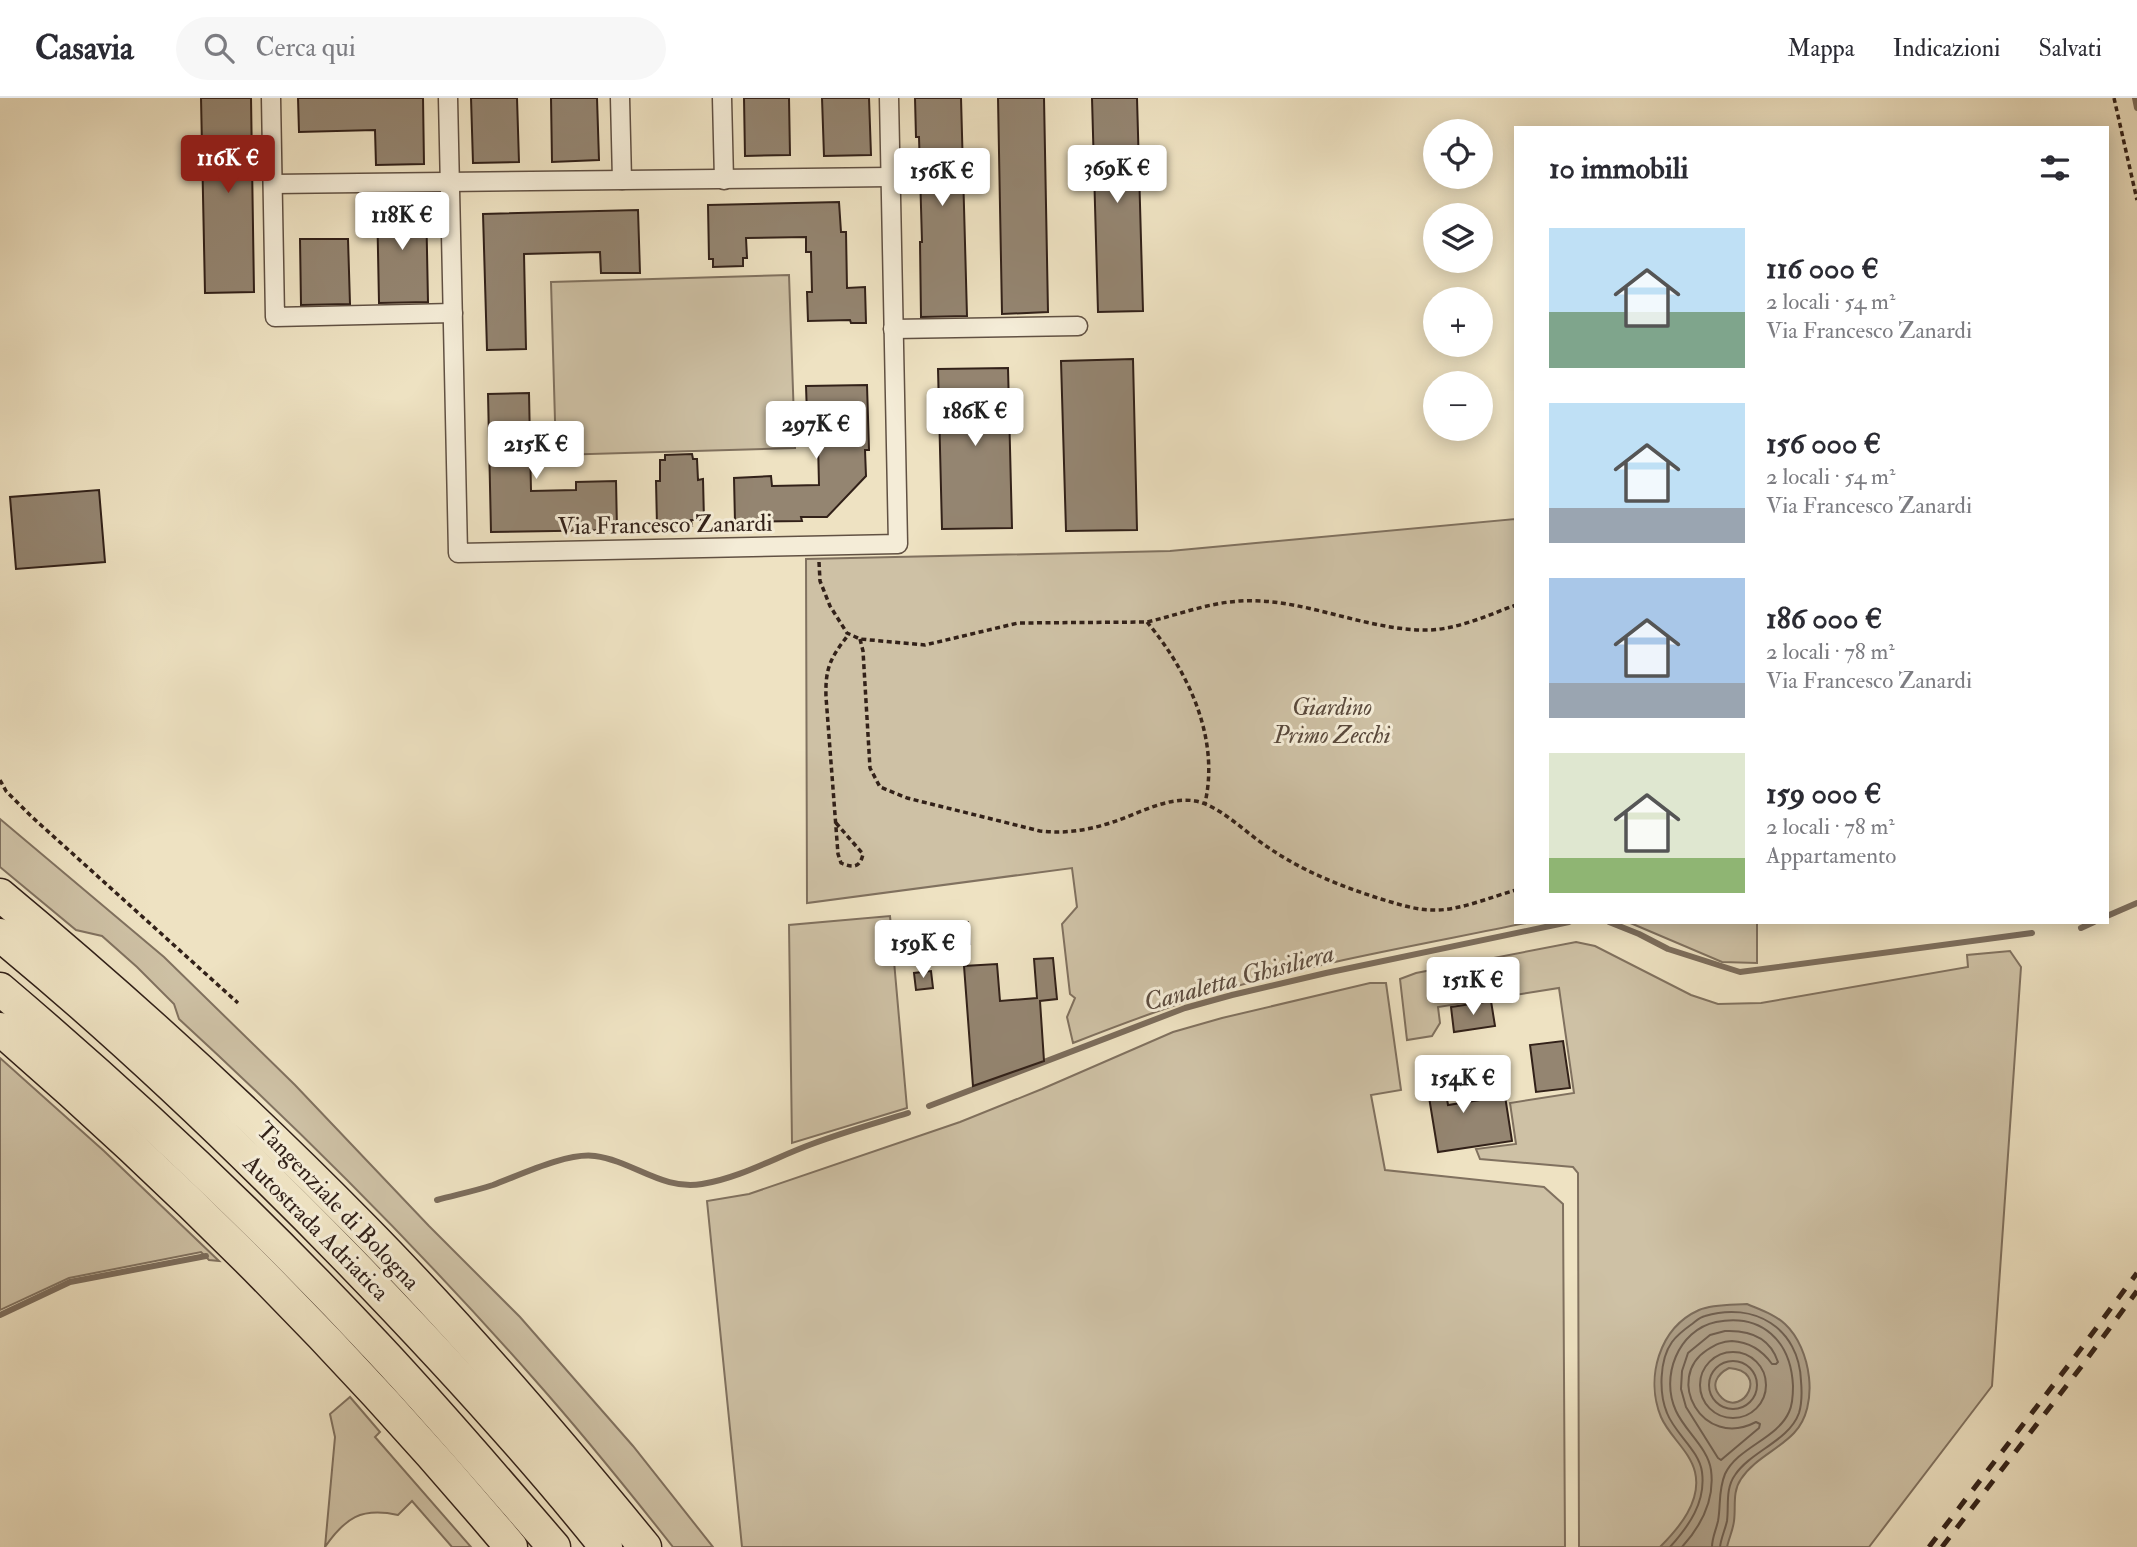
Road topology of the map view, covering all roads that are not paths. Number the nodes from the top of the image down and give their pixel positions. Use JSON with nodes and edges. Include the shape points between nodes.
{"nodes":[{"id":1,"x":271,"y":98,"type":"edge"},
{"id":2,"x":448,"y":98,"type":"edge"},
{"id":3,"x":620,"y":98,"type":"edge"},
{"id":4,"x":722,"y":98,"type":"edge"},
{"id":5,"x":889,"y":98,"type":"edge"},
{"id":6,"x":890,"y":177,"type":"junction"},
{"id":7,"x":622,"y":180,"type":"junction"},
{"id":8,"x":724,"y":180,"type":"junction"},
{"id":9,"x":450,"y":182,"type":"junction"},
{"id":10,"x":273,"y":184,"type":"junction"},
{"id":11,"x":453,"y":313,"type":"junction"},
{"id":12,"x":1078,"y":326,"type":"dead end"},
{"id":13,"x":894,"y":329,"type":"junction"},
{"id":14,"x":0,"y":895,"type":"edge"},
{"id":15,"x":0,"y":935,"type":"edge"},
{"id":16,"x":0,"y":989,"type":"edge"},
{"id":17,"x":0,"y":1029,"type":"edge"},
{"id":18,"x":511,"y":1547,"type":"edge"},
{"id":19,"x":554,"y":1547,"type":"edge"},
{"id":20,"x":606,"y":1547,"type":"edge"},
{"id":21,"x":645,"y":1547,"type":"edge"}],
"edges":[{"from":1,"to":10,"type":"street"},
{"from":2,"to":9,"type":"street","name":"Via Francesco Zanardi"},
{"from":3,"to":7,"type":"street"},
{"from":4,"to":8,"type":"street"},
{"from":5,"to":6,"type":"street","name":"Via Francesco Zanardi"},
{"from":6,"to":8,"type":"street"},
{"from":6,"to":13,"type":"street","name":"Via Francesco Zanardi"},
{"from":7,"to":8,"type":"street"},
{"from":7,"to":9,"type":"street"},
{"from":9,"to":10,"type":"street"},
{"from":9,"to":11,"type":"street","name":"Via Francesco Zanardi"},
{"from":10,"to":11,"type":"street","via":[[275,317]]},
{"from":11,"to":13,"type":"street","name":"Via Francesco Zanardi","via":[[458,553],[898,544]]},
{"from":12,"to":13,"type":"street"},
{"from":14,"to":21,"type":"highway","name":"Tangenziale di Bologna","via":[[172,1044],[364,1229],[514,1391]]},
{"from":15,"to":20,"type":"highway","name":"Autostrada Adriatica","via":[[149,1065],[283,1192],[404,1316]]},
{"from":16,"to":19,"type":"highway","name":"Autostrada Adriatica","via":[[134,1105],[304,1270]]},
{"from":17,"to":18,"type":"highway","via":[[103,1120],[267,1278],[415,1435]]}]}
